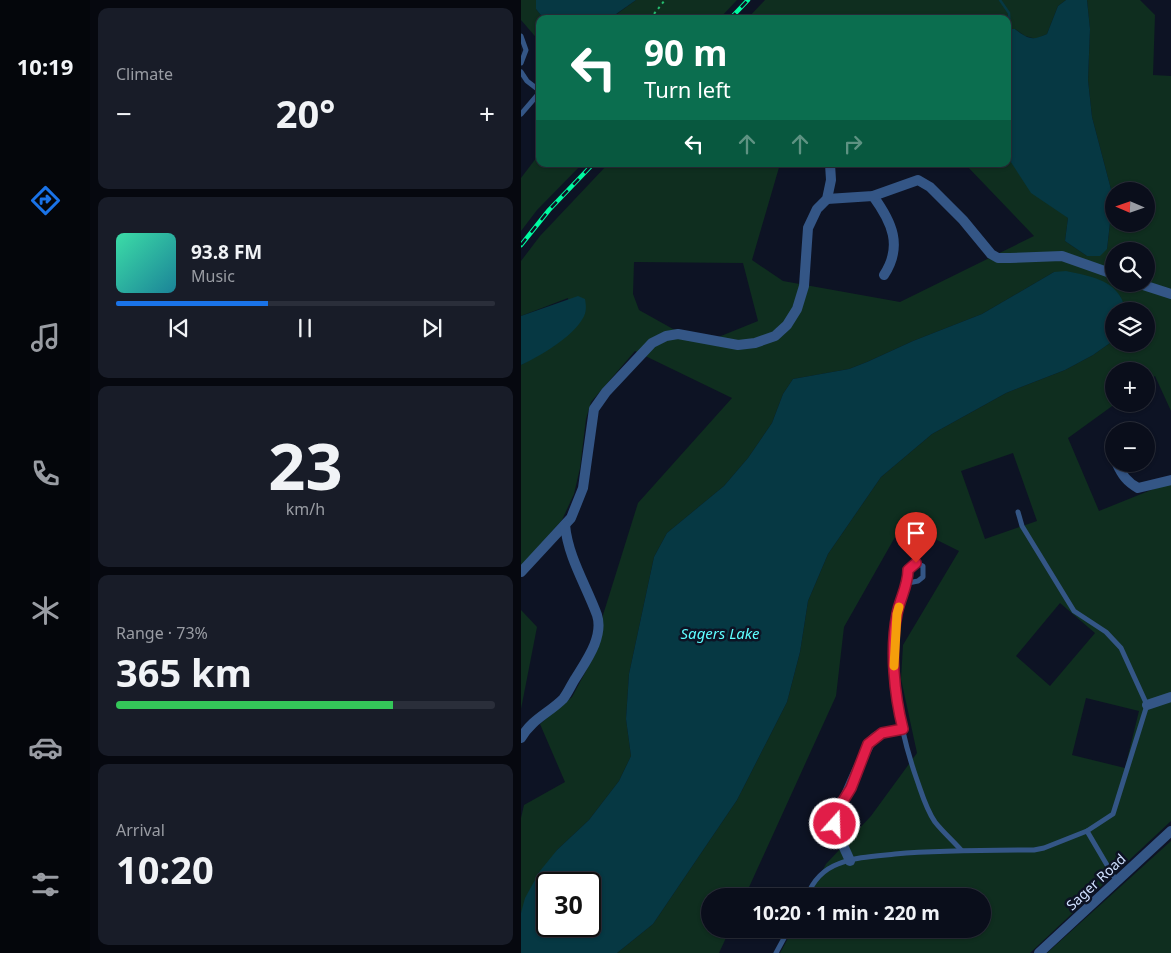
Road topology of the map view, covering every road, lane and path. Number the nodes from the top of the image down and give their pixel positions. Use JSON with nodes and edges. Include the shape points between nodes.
{"nodes":[{"id":1,"x":665,"y":0,"type":"edge"},
{"id":2,"x":653,"y":15,"type":"edge"},
{"id":3,"x":521,"y":36,"type":"edge"},
{"id":4,"x":521,"y":63,"type":"edge"},
{"id":5,"x":521,"y":72,"type":"edge"},
{"id":6,"x":536,"y":88,"type":"edge"},
{"id":7,"x":536,"y":96,"type":"edge"},
{"id":8,"x":521,"y":114,"type":"edge"},
{"id":9,"x":830,"y":167,"type":"edge"},
{"id":10,"x":873,"y":196,"type":"junction"},
{"id":11,"x":827,"y":199,"type":"junction"},
{"id":12,"x":1105,"y":271,"type":"edge"},
{"id":13,"x":884,"y":275,"type":"dead end"},
{"id":14,"x":1155,"y":289,"type":"edge"},
{"id":15,"x":1171,"y":294,"type":"edge"},
{"id":16,"x":1121,"y":472,"type":"edge"},
{"id":17,"x":1171,"y":480,"type":"edge"},
{"id":18,"x":1018,"y":512,"type":"dead end"},
{"id":19,"x":565,"y":525,"type":"junction"},
{"id":20,"x":521,"y":572,"type":"edge"},
{"id":21,"x":908,"y":583,"type":"dead end"},
{"id":22,"x":1171,"y":697,"type":"edge"},
{"id":23,"x":1147,"y":705,"type":"junction"},
{"id":24,"x":903,"y":729,"type":"junction"},
{"id":25,"x":521,"y":737,"type":"edge"},
{"id":26,"x":1087,"y":831,"type":"junction"},
{"id":27,"x":1171,"y":831,"type":"edge"},
{"id":28,"x":961,"y":850,"type":"junction"},
{"id":29,"x":850,"y":861,"type":"junction"},
{"id":30,"x":1117,"y":882,"type":"junction"},
{"id":31,"x":810,"y":888,"type":"edge"},
{"id":32,"x":784,"y":938,"type":"edge"},
{"id":33,"x":776,"y":953,"type":"edge"},
{"id":34,"x":1039,"y":953,"type":"edge"}],
"edges":[{"from":1,"to":2,"type":"path"},
{"from":3,"to":4,"type":"lane","via":[[526,50]]},
{"from":5,"to":6,"type":"lane"},
{"from":7,"to":8,"type":"lane"},
{"from":9,"to":11,"type":"street"},
{"from":10,"to":11,"type":"street"},
{"from":10,"to":12,"type":"street","via":[[918,180],[963,220],[998,258],[1062,256]]},
{"from":10,"to":13,"type":"street","via":[[887,214],[892,232],[894,252]]},
{"from":11,"to":19,"type":"street","via":[[817,209],[808,228],[805,286],[797,309],[775,336],[738,345],[678,334],[666,336],[653,343],[606,392],[594,409],[583,488]]},
{"from":14,"to":15,"type":"street"},
{"from":16,"to":17,"type":"street","via":[[1138,488]]},
{"from":18,"to":23,"type":"lane","via":[[1022,526],[1074,611],[1106,632],[1121,648]]},
{"from":19,"to":20,"type":"street"},
{"from":19,"to":25,"type":"street","via":[[569,550],[593,606],[598,631],[591,653],[563,698]]},
{"from":21,"to":24,"type":"lane","via":[[897,614],[894,662]]},
{"from":22,"to":23,"type":"street"},
{"from":23,"to":26,"type":"lane","via":[[1113,814]]},
{"from":24,"to":28,"type":"lane","via":[[927,808]]},
{"from":24,"to":29,"type":"street","via":[[882,733],[868,744],[851,788],[840,806],[835,824]]},
{"from":26,"to":28,"type":"lane","via":[[1034,850]]},
{"from":26,"to":30,"type":"lane"},
{"from":27,"to":30,"type":"street","name":"Sager Road"},
{"from":28,"to":29,"type":"lane","via":[[869,856]]},
{"from":29,"to":31,"type":"lane","via":[[822,873]]},
{"from":30,"to":34,"type":"street","name":"Sager Road"},
{"from":32,"to":33,"type":"lane"}]}
